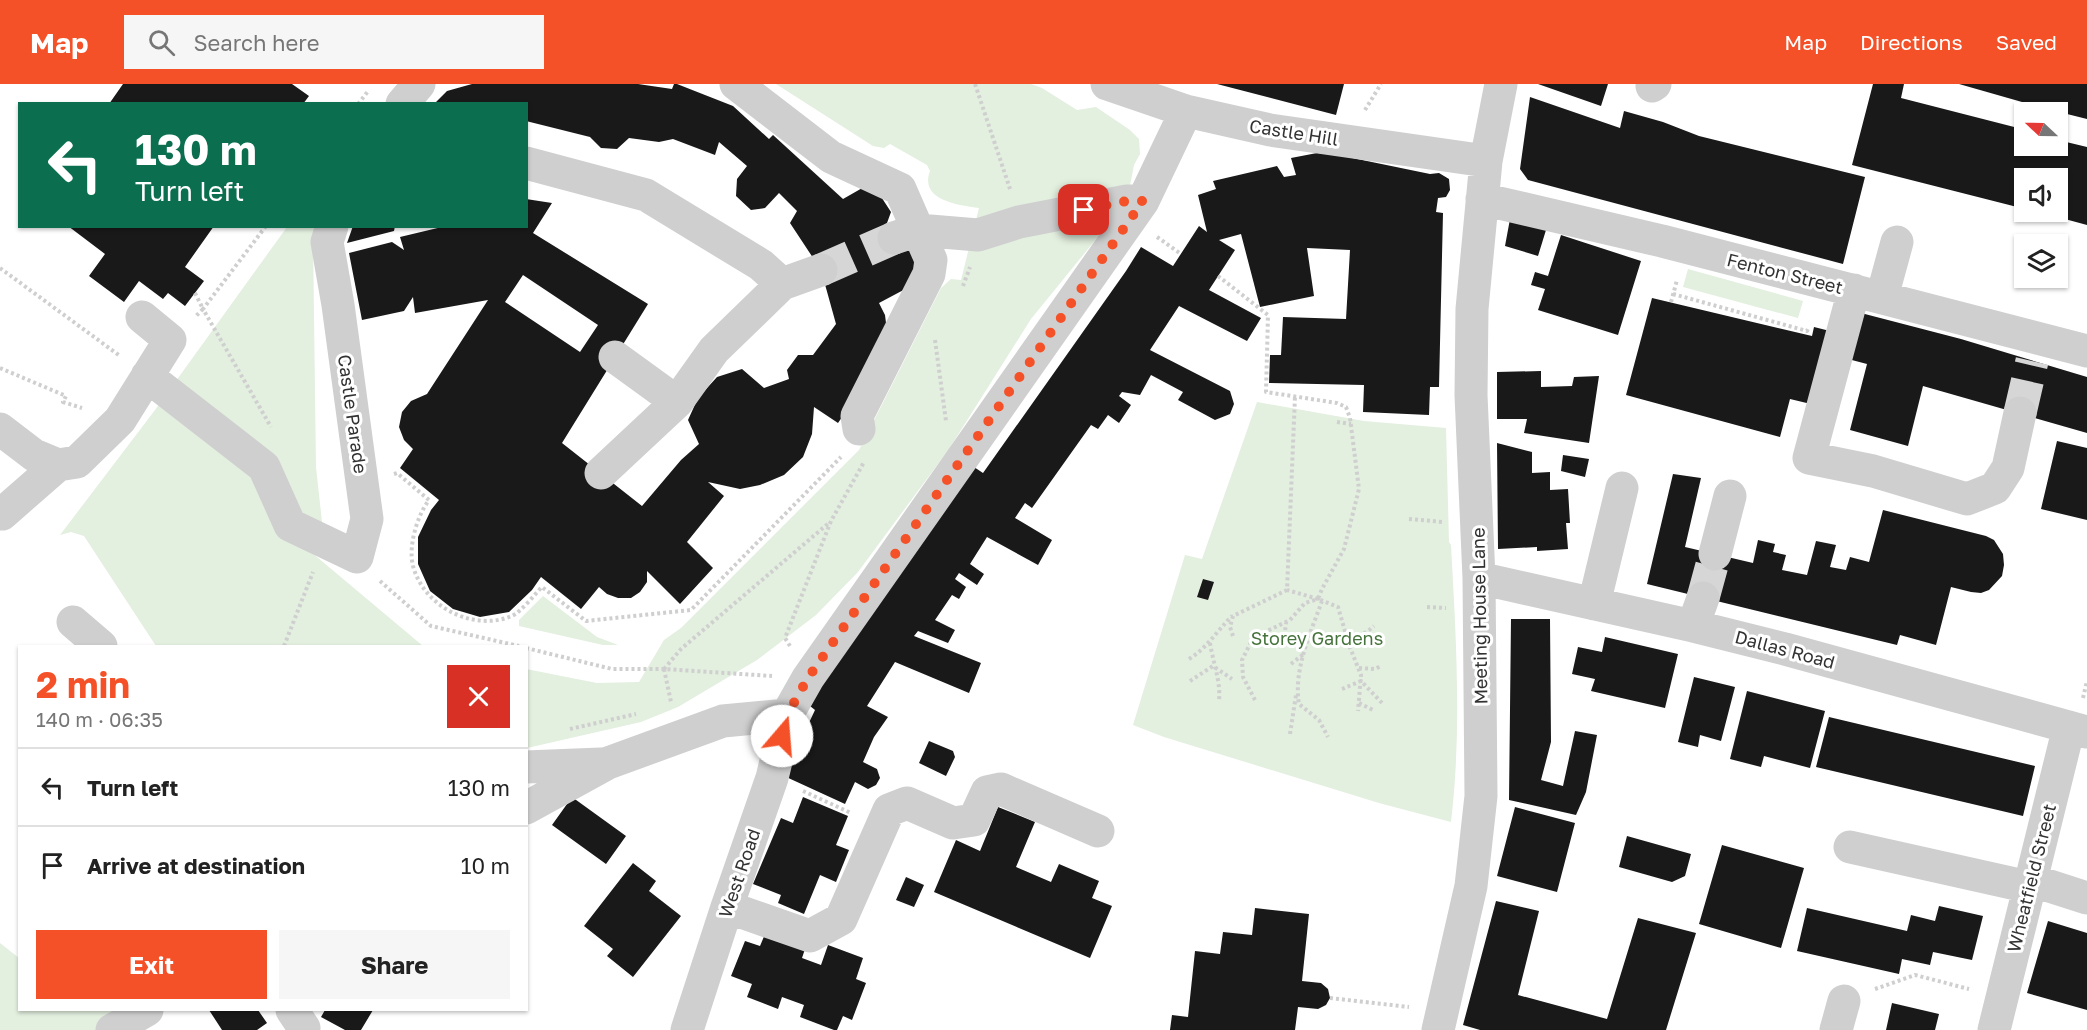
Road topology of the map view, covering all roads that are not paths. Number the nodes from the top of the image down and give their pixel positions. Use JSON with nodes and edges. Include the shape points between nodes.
{"nodes":[{"id":1,"x":419,"y":84,"type":"edge"},
{"id":2,"x":736,"y":84,"type":"edge"},
{"id":3,"x":1107,"y":84,"type":"edge"},
{"id":4,"x":1501,"y":84,"type":"edge"},
{"id":5,"x":1155,"y":92,"type":"edge"},
{"id":6,"x":404,"y":102,"type":"edge"},
{"id":7,"x":1186,"y":111,"type":"junction"},
{"id":8,"x":1486,"y":161,"type":"junction"},
{"id":9,"x":528,"y":164,"type":"edge"},
{"id":10,"x":1482,"y":199,"type":"junction"},
{"id":11,"x":1143,"y":201,"type":"junction"},
{"id":12,"x":331,"y":228,"type":"edge"},
{"id":13,"x":906,"y":234,"type":"junction"},
{"id":14,"x":1897,"y":242,"type":"dead end"},
{"id":15,"x":821,"y":270,"type":"tunnel mouth"},
{"id":16,"x":782,"y":284,"type":"junction"},
{"id":17,"x":1868,"y":294,"type":"junction"},
{"id":18,"x":142,"y":317,"type":"dead end"},
{"id":19,"x":2087,"y":351,"type":"edge"},
{"id":20,"x":615,"y":357,"type":"dead end"},
{"id":21,"x":147,"y":376,"type":"junction"},
{"id":22,"x":677,"y":402,"type":"junction"},
{"id":23,"x":2020,"y":413,"type":"tunnel mouth"},
{"id":24,"x":0,"y":429,"type":"edge"},
{"id":25,"x":859,"y":429,"type":"road end"},
{"id":26,"x":58,"y":465,"type":"junction"},
{"id":27,"x":601,"y":473,"type":"dead end"},
{"id":28,"x":1622,"y":488,"type":"dead end"},
{"id":29,"x":1730,"y":496,"type":"dead end"},
{"id":30,"x":2,"y":514,"type":"dead end"},
{"id":31,"x":1715,"y":554,"type":"tunnel mouth"},
{"id":32,"x":1479,"y":578,"type":"junction"},
{"id":33,"x":1594,"y":604,"type":"junction"},
{"id":34,"x":73,"y":622,"type":"dead end"},
{"id":35,"x":100,"y":645,"type":"edge"},
{"id":36,"x":787,"y":715,"type":"junction"},
{"id":37,"x":2078,"y":729,"type":"edge"},
{"id":38,"x":608,"y":763,"type":"junction"},
{"id":39,"x":528,"y":767,"type":"edge"},
{"id":40,"x":528,"y":807,"type":"edge"},
{"id":41,"x":1098,"y":831,"type":"dead end"},
{"id":42,"x":1850,"y":848,"type":"dead end"},
{"id":43,"x":2030,"y":884,"type":"junction"},
{"id":44,"x":2087,"y":898,"type":"edge"},
{"id":45,"x":727,"y":907,"type":"junction"},
{"id":46,"x":145,"y":1011,"type":"edge"},
{"id":47,"x":692,"y":1015,"type":"edge"},
{"id":48,"x":1998,"y":1021,"type":"edge"},
{"id":49,"x":112,"y":1030,"type":"edge"},
{"id":50,"x":1438,"y":1030,"type":"edge"}],
"edges":[{"from":1,"to":6,"type":"street"},
{"from":2,"to":13,"type":"street","via":[[831,157],[900,189]]},
{"from":3,"to":5,"type":"street","name":"Castle Hill"},
{"from":4,"to":8,"type":"street","name":"Meeting House Lane"},
{"from":5,"to":7,"type":"street","name":"Castle Hill"},
{"from":7,"to":8,"type":"street","name":"Castle Hill","via":[[1270,130]]},
{"from":7,"to":11,"type":"street","name":"West Road"},
{"from":8,"to":10,"type":"street","name":"Meeting House Lane"},
{"from":9,"to":16,"type":"street","via":[[646,195],[761,265]]},
{"from":10,"to":17,"type":"street","name":"Fenton Street"},
{"from":10,"to":32,"type":"street","name":"Meeting House Lane","via":[[1472,309],[1471,396]]},
{"from":11,"to":13,"type":"street","via":[[1019,222],[978,235]]},
{"from":11,"to":36,"type":"street","name":"West Road","via":[[808,678]]},
{"from":12,"to":21,"type":"street","name":"Castle Parade","via":[[327,242],[367,519],[357,557],[290,525],[264,467]]},
{"from":13,"to":25,"type":"street","via":[[931,260],[929,274],[857,416]]},
{"from":14,"to":17,"type":"street"},
{"from":15,"to":16,"type":"street"},
{"from":16,"to":22,"type":"street","via":[[714,351]]},
{"from":17,"to":19,"type":"street","name":"Fenton Street","via":[[2035,350]]},
{"from":17,"to":23,"type":"street","via":[[1809,458],[1873,471],[1967,500],[1995,488],[2008,468]]},
{"from":18,"to":21,"type":"street","via":[[170,340]]},
{"from":20,"to":22,"type":"street"},
{"from":21,"to":26,"type":"street","via":[[120,420],[77,462]]},
{"from":22,"to":27,"type":"street"},
{"from":24,"to":26,"type":"street","via":[[34,455]]},
{"from":26,"to":30,"type":"street"},
{"from":28,"to":33,"type":"street"},
{"from":29,"to":31,"type":"street"},
{"from":32,"to":33,"type":"street","name":"Dallas Road"},
{"from":32,"to":50,"type":"street","name":"Meeting House Lane","via":[[1482,796],[1471,886]]},
{"from":33,"to":37,"type":"street","name":"Dallas Road","via":[[1698,612],[1785,649]]},
{"from":34,"to":35,"type":"street"},
{"from":36,"to":38,"type":"street","via":[[723,721]]},
{"from":36,"to":45,"type":"street","name":"West Road","via":[[772,778]]},
{"from":37,"to":43,"type":"street","name":"Wheatfield Street"},
{"from":38,"to":39,"type":"street"},
{"from":38,"to":40,"type":"street"},
{"from":41,"to":45,"type":"street","via":[[1000,789],[987,792],[974,820],[953,823],[907,803],[889,810],[841,919],[810,936]]},
{"from":42,"to":43,"type":"street"},
{"from":43,"to":44,"type":"street"},
{"from":43,"to":48,"type":"street","name":"Wheatfield Street"},
{"from":45,"to":47,"type":"street","name":"West Road"},
{"from":46,"to":49,"type":"street"}]}
